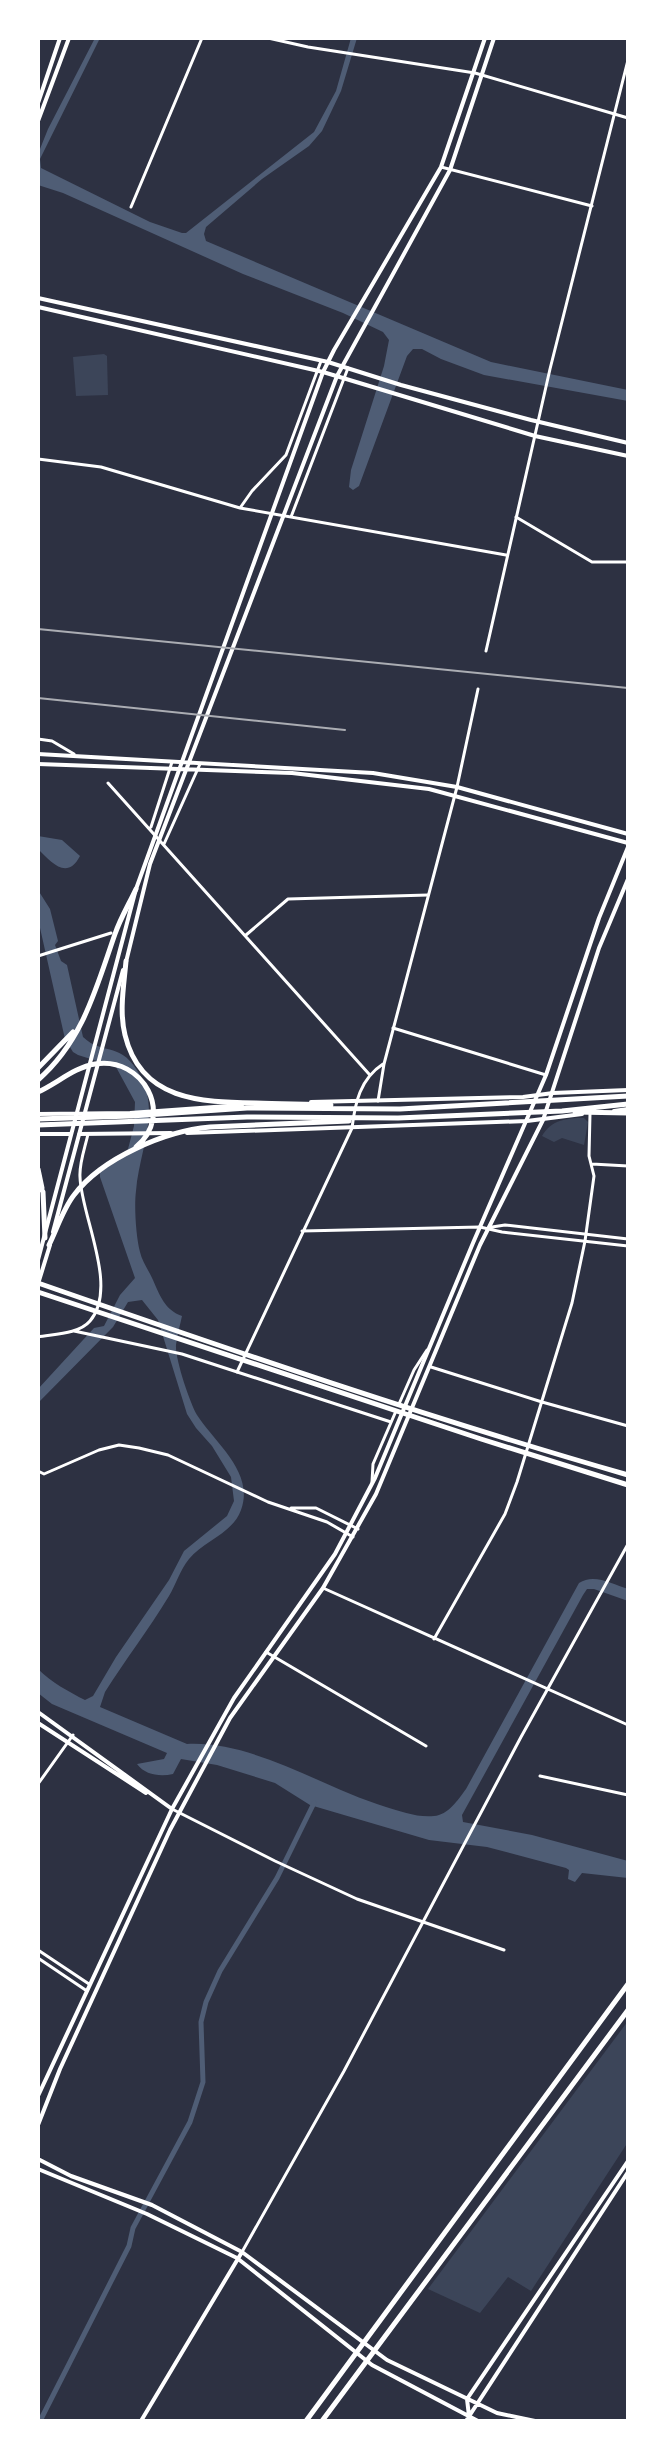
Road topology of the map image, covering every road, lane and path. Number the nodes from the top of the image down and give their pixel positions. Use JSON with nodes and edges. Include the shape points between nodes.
{"nodes":[{"id":1,"x":60,"y":38,"type":"edge"},
{"id":2,"x":69,"y":38,"type":"edge"},
{"id":3,"x":202,"y":38,"type":"edge"},
{"id":4,"x":268,"y":38,"type":"edge"},
{"id":5,"x":485,"y":38,"type":"edge"},
{"id":6,"x":494,"y":38,"type":"edge"},
{"id":7,"x":628,"y":60,"type":"edge"},
{"id":8,"x":475,"y":73,"type":"junction"},
{"id":9,"x":483,"y":75,"type":"junction"},
{"id":10,"x":38,"y":103,"type":"edge"},
{"id":11,"x":616,"y":114,"type":"junction"},
{"id":12,"x":628,"y":118,"type":"edge"},
{"id":13,"x":38,"y":121,"type":"edge"},
{"id":14,"x":441,"y":167,"type":"junction"},
{"id":15,"x":450,"y":170,"type":"junction"},
{"id":16,"x":131,"y":207,"type":"dead end"},
{"id":17,"x":593,"y":207,"type":"junction"},
{"id":18,"x":38,"y":298,"type":"edge"},
{"id":19,"x":38,"y":307,"type":"edge"},
{"id":20,"x":321,"y":361,"type":"junction"},
{"id":21,"x":328,"y":362,"type":"junction"},
{"id":22,"x":345,"y":367,"type":"junction"},
{"id":23,"x":320,"y":371,"type":"junction"},
{"id":24,"x":340,"y":377,"type":"junction"},
{"id":25,"x":539,"y":422,"type":"junction"},
{"id":26,"x":535,"y":436,"type":"junction"},
{"id":27,"x":628,"y":443,"type":"edge"},
{"id":28,"x":628,"y":456,"type":"edge"},
{"id":29,"x":38,"y":459,"type":"edge"},
{"id":30,"x":240,"y":508,"type":"junction"},
{"id":31,"x":291,"y":517,"type":"junction"},
{"id":32,"x":516,"y":517,"type":"junction"},
{"id":33,"x":506,"y":555,"type":"junction"},
{"id":34,"x":628,"y":562,"type":"edge"},
{"id":35,"x":486,"y":651,"type":"dead end"},
{"id":36,"x":478,"y":689,"type":"dead end"},
{"id":37,"x":38,"y":739,"type":"edge"},
{"id":38,"x":38,"y":754,"type":"edge"},
{"id":39,"x":77,"y":756,"type":"junction"},
{"id":40,"x":172,"y":762,"type":"junction"},
{"id":41,"x":200,"y":763,"type":"junction"},
{"id":42,"x":38,"y":764,"type":"edge"},
{"id":43,"x":169,"y":769,"type":"junction"},
{"id":44,"x":198,"y":770,"type":"junction"},
{"id":45,"x":108,"y":783,"type":"dead end"},
{"id":46,"x":457,"y":787,"type":"junction"},
{"id":47,"x":455,"y":795,"type":"junction"},
{"id":48,"x":150,"y":829,"type":"junction"},
{"id":49,"x":628,"y":834,"type":"edge"},
{"id":50,"x":164,"y":844,"type":"junction"},
{"id":51,"x":628,"y":845,"type":"edge"},
{"id":52,"x":628,"y":879,"type":"edge"},
{"id":53,"x":136,"y":889,"type":"junction"},
{"id":54,"x":428,"y":895,"type":"junction"},
{"id":55,"x":111,"y":933,"type":"dead end"},
{"id":56,"x":245,"y":935,"type":"junction"},
{"id":57,"x":38,"y":956,"type":"edge"},
{"id":58,"x":126,"y":961,"type":"junction"},
{"id":59,"x":86,"y":1016,"type":"junction"},
{"id":60,"x":393,"y":1028,"type":"junction"},
{"id":61,"x":384,"y":1064,"type":"junction"},
{"id":62,"x":38,"y":1068,"type":"edge"},
{"id":63,"x":369,"y":1074,"type":"junction"},
{"id":64,"x":546,"y":1075,"type":"junction"},
{"id":65,"x":38,"y":1080,"type":"edge"},
{"id":66,"x":38,"y":1092,"type":"edge"},
{"id":67,"x":553,"y":1093,"type":"junction"},
{"id":68,"x":628,"y":1093,"type":"edge"},
{"id":69,"x":537,"y":1095,"type":"junction"},
{"id":70,"x":355,"y":1101,"type":"junction"},
{"id":71,"x":378,"y":1101,"type":"junction"},
{"id":72,"x":400,"y":1109,"type":"junction"},
{"id":73,"x":628,"y":1109,"type":"edge"},
{"id":74,"x":590,"y":1113,"type":"junction"},
{"id":75,"x":398,"y":1118,"type":"junction"},
{"id":76,"x":38,"y":1119,"type":"edge"},
{"id":77,"x":543,"y":1120,"type":"junction"},
{"id":78,"x":527,"y":1121,"type":"junction"},
{"id":79,"x":352,"y":1128,"type":"junction"},
{"id":80,"x":38,"y":1134,"type":"edge"},
{"id":81,"x":88,"y":1134,"type":"junction"},
{"id":82,"x":129,"y":1152,"type":"junction"},
{"id":83,"x":592,"y":1164,"type":"junction"},
{"id":84,"x":628,"y":1166,"type":"edge"},
{"id":85,"x":38,"y":1169,"type":"edge"},
{"id":86,"x":38,"y":1183,"type":"edge"},
{"id":87,"x":43,"y":1192,"type":"junction"},
{"id":88,"x":480,"y":1227,"type":"junction"},
{"id":89,"x":488,"y":1228,"type":"junction"},
{"id":90,"x":302,"y":1231,"type":"junction"},
{"id":91,"x":586,"y":1234,"type":"junction"},
{"id":92,"x":45,"y":1238,"type":"junction"},
{"id":93,"x":628,"y":1239,"type":"edge"},
{"id":94,"x":585,"y":1241,"type":"junction"},
{"id":95,"x":49,"y":1245,"type":"junction"},
{"id":96,"x":628,"y":1246,"type":"edge"},
{"id":97,"x":38,"y":1260,"type":"edge"},
{"id":98,"x":38,"y":1283,"type":"edge"},
{"id":99,"x":38,"y":1292,"type":"edge"},
{"id":100,"x":74,"y":1331,"type":"junction"},
{"id":101,"x":38,"y":1337,"type":"edge"},
{"id":102,"x":431,"y":1344,"type":"junction"},
{"id":103,"x":431,"y":1367,"type":"junction"},
{"id":104,"x":237,"y":1372,"type":"junction"},
{"id":105,"x":542,"y":1402,"type":"junction"},
{"id":106,"x":391,"y":1422,"type":"junction"},
{"id":107,"x":628,"y":1426,"type":"edge"},
{"id":108,"x":38,"y":1471,"type":"edge"},
{"id":109,"x":628,"y":1473,"type":"edge"},
{"id":110,"x":371,"y":1487,"type":"junction"},
{"id":111,"x":628,"y":1487,"type":"edge"},
{"id":112,"x":284,"y":1508,"type":"junction"},
{"id":113,"x":351,"y":1525,"type":"junction"},
{"id":114,"x":358,"y":1529,"type":"junction"},
{"id":115,"x":347,"y":1533,"type":"junction"},
{"id":116,"x":354,"y":1537,"type":"junction"},
{"id":117,"x":628,"y":1544,"type":"edge"},
{"id":118,"x":323,"y":1588,"type":"junction"},
{"id":119,"x":434,"y":1639,"type":"junction"},
{"id":120,"x":266,"y":1652,"type":"junction"},
{"id":121,"x":274,"y":1657,"type":"junction"},
{"id":122,"x":549,"y":1690,"type":"junction"},
{"id":123,"x":38,"y":1712,"type":"edge"},
{"id":124,"x":38,"y":1723,"type":"edge"},
{"id":125,"x":628,"y":1725,"type":"edge"},
{"id":126,"x":73,"y":1735,"type":"junction"},
{"id":127,"x":213,"y":1742,"type":"junction"},
{"id":128,"x":66,"y":1743,"type":"junction"},
{"id":129,"x":426,"y":1746,"type":"dead end"},
{"id":130,"x":540,"y":1776,"type":"dead end"},
{"id":131,"x":38,"y":1784,"type":"edge"},
{"id":132,"x":628,"y":1795,"type":"edge"},
{"id":133,"x":172,"y":1809,"type":"junction"},
{"id":134,"x":179,"y":1812,"type":"junction"},
{"id":135,"x":425,"y":1923,"type":"junction"},
{"id":136,"x":38,"y":1950,"type":"edge"},
{"id":137,"x":504,"y":1950,"type":"dead end"},
{"id":138,"x":38,"y":1958,"type":"edge"},
{"id":139,"x":89,"y":1984,"type":"junction"},
{"id":140,"x":628,"y":1984,"type":"edge"},
{"id":141,"x":87,"y":1991,"type":"junction"},
{"id":142,"x":628,"y":2010,"type":"edge"},
{"id":143,"x":38,"y":2096,"type":"edge"},
{"id":144,"x":38,"y":2125,"type":"edge"},
{"id":145,"x":38,"y":2159,"type":"edge"},
{"id":146,"x":628,"y":2161,"type":"edge"},
{"id":147,"x":38,"y":2169,"type":"edge"},
{"id":148,"x":628,"y":2172,"type":"edge"},
{"id":149,"x":242,"y":2252,"type":"junction"},
{"id":150,"x":237,"y":2258,"type":"junction"},
{"id":151,"x":467,"y":2399,"type":"junction"},
{"id":152,"x":478,"y":2404,"type":"junction"},
{"id":153,"x":468,"y":2419,"type":"edge"},
{"id":154,"x":141,"y":2421,"type":"edge"},
{"id":155,"x":306,"y":2421,"type":"edge"},
{"id":156,"x":322,"y":2421,"type":"edge"},
{"id":157,"x":478,"y":2421,"type":"edge"},
{"id":158,"x":535,"y":2421,"type":"edge"}],
"edges":[{"from":1,"to":10,"type":"main road"},
{"from":2,"to":13,"type":"main road"},
{"from":3,"to":16,"type":"street"},
{"from":4,"to":8,"type":"street"},
{"from":5,"to":8,"type":"main road"},
{"from":6,"to":9,"type":"main road"},
{"from":7,"to":11,"type":"street"},
{"from":8,"to":9,"type":"street"},
{"from":8,"to":14,"type":"main road"},
{"from":9,"to":11,"type":"street"},
{"from":9,"to":15,"type":"main road"},
{"from":11,"to":12,"type":"street"},
{"from":11,"to":17,"type":"street"},
{"from":14,"to":15,"type":"street"},
{"from":14,"to":21,"type":"main road"},
{"from":15,"to":17,"type":"street"},
{"from":15,"to":22,"type":"main road"},
{"from":17,"to":25,"type":"street"},
{"from":18,"to":20,"type":"main road"},
{"from":19,"to":23,"type":"main road"},
{"from":20,"to":21,"type":"main road"},
{"from":20,"to":23,"type":"street"},
{"from":21,"to":22,"type":"main road"},
{"from":21,"to":23,"type":"main road"},
{"from":22,"to":24,"type":"main road"},
{"from":22,"to":25,"type":"main road"},
{"from":23,"to":24,"type":"main road"},
{"from":23,"to":30,"type":"street","via":[[286,455]]},
{"from":23,"to":53,"type":"main road"},
{"from":24,"to":26,"type":"main road"},
{"from":24,"to":31,"type":"street"},
{"from":24,"to":58,"type":"main road","via":[[150,864]]},
{"from":25,"to":26,"type":"street"},
{"from":25,"to":27,"type":"main road"},
{"from":26,"to":28,"type":"main road"},
{"from":26,"to":32,"type":"street"},
{"from":29,"to":30,"type":"street","via":[[101,467]]},
{"from":30,"to":31,"type":"street"},
{"from":31,"to":33,"type":"street"},
{"from":32,"to":33,"type":"street"},
{"from":32,"to":34,"type":"street","via":[[592,562]]},
{"from":33,"to":35,"type":"street"},
{"from":36,"to":46,"type":"street"},
{"from":37,"to":39,"type":"street"},
{"from":38,"to":39,"type":"main road"},
{"from":39,"to":40,"type":"main road"},
{"from":40,"to":41,"type":"main road"},
{"from":40,"to":43,"type":"street"},
{"from":41,"to":44,"type":"street"},
{"from":41,"to":46,"type":"main road","via":[[373,773]]},
{"from":42,"to":43,"type":"main road"},
{"from":43,"to":44,"type":"main road"},
{"from":43,"to":48,"type":"street"},
{"from":44,"to":47,"type":"main road","via":[[292,773]]},
{"from":44,"to":50,"type":"street"},
{"from":45,"to":48,"type":"street"},
{"from":46,"to":47,"type":"street"},
{"from":46,"to":49,"type":"main road"},
{"from":47,"to":51,"type":"main road"},
{"from":47,"to":54,"type":"street"},
{"from":48,"to":50,"type":"street"},
{"from":50,"to":56,"type":"street"},
{"from":51,"to":64,"type":"main road"},
{"from":52,"to":67,"type":"main road","via":[[599,948]]},
{"from":53,"to":59,"type":"highway"},
{"from":53,"to":92,"type":"main road"},
{"from":54,"to":56,"type":"street","via":[[288,899]]},
{"from":54,"to":60,"type":"street"},
{"from":55,"to":57,"type":"street"},
{"from":56,"to":63,"type":"street"},
{"from":58,"to":72,"type":"highway","via":[[124,1034],[141,1068],[166,1089],[191,1100]]},
{"from":58,"to":95,"type":"main road"},
{"from":59,"to":62,"type":"highway"},
{"from":59,"to":65,"type":"highway"},
{"from":60,"to":61,"type":"street"},
{"from":60,"to":64,"type":"street"},
{"from":61,"to":63,"type":"street"},
{"from":61,"to":71,"type":"street"},
{"from":63,"to":70,"type":"street"},
{"from":64,"to":69,"type":"main road"},
{"from":66,"to":82,"type":"highway","via":[[94,1064],[115,1064],[132,1072],[154,1100],[155,1116],[145,1139]]},
{"from":67,"to":68,"type":"main road"},
{"from":67,"to":69,"type":"main road"},
{"from":67,"to":77,"type":"main road"},
{"from":68,"to":72,"type":"highway"},
{"from":69,"to":71,"type":"main road"},
{"from":69,"to":78,"type":"main road"},
{"from":70,"to":71,"type":"main road"},
{"from":70,"to":76,"type":"main road"},
{"from":70,"to":79,"type":"street"},
{"from":72,"to":76,"type":"highway","via":[[247,1108]]},
{"from":73,"to":74,"type":"main road"},
{"from":73,"to":75,"type":"highway"},
{"from":74,"to":77,"type":"main road"},
{"from":74,"to":83,"type":"street"},
{"from":75,"to":76,"type":"highway"},
{"from":75,"to":82,"type":"highway","via":[[188,1129]]},
{"from":77,"to":78,"type":"main road"},
{"from":77,"to":89,"type":"main road"},
{"from":78,"to":79,"type":"main road"},
{"from":78,"to":88,"type":"main road"},
{"from":79,"to":81,"type":"main road"},
{"from":79,"to":90,"type":"street"},
{"from":80,"to":81,"type":"main road"},
{"from":81,"to":100,"type":"street","via":[[80,1177],[101,1283],[97,1310],[89,1324]]},
{"from":82,"to":95,"type":"highway","via":[[79,1189]]},
{"from":83,"to":84,"type":"street"},
{"from":83,"to":91,"type":"street"},
{"from":85,"to":87,"type":"highway"},
{"from":86,"to":87,"type":"highway"},
{"from":87,"to":92,"type":"highway"},
{"from":88,"to":89,"type":"street"},
{"from":88,"to":90,"type":"street"},
{"from":88,"to":102,"type":"main road"},
{"from":89,"to":91,"type":"street","via":[[505,1225]]},
{"from":89,"to":94,"type":"street"},
{"from":89,"to":103,"type":"main road"},
{"from":90,"to":104,"type":"street"},
{"from":91,"to":93,"type":"street"},
{"from":91,"to":94,"type":"street"},
{"from":92,"to":97,"type":"main road"},
{"from":94,"to":96,"type":"street"},
{"from":94,"to":105,"type":"street"},
{"from":95,"to":98,"type":"main road"},
{"from":98,"to":109,"type":"highway","via":[[362,1392]]},
{"from":99,"to":111,"type":"highway"},
{"from":100,"to":101,"type":"street"},
{"from":100,"to":104,"type":"street","via":[[168,1350]]},
{"from":102,"to":106,"type":"street"},
{"from":102,"to":110,"type":"main road"},
{"from":103,"to":105,"type":"street"},
{"from":103,"to":114,"type":"main road"},
{"from":104,"to":106,"type":"street"},
{"from":105,"to":107,"type":"street"},
{"from":105,"to":119,"type":"street","via":[[505,1514]]},
{"from":106,"to":110,"type":"street","via":[[373,1464]]},
{"from":108,"to":112,"type":"street","via":[[44,1474],[119,1445],[168,1455]]},
{"from":110,"to":113,"type":"main road"},
{"from":112,"to":113,"type":"street","via":[[316,1508]]},
{"from":112,"to":115,"type":"street"},
{"from":113,"to":114,"type":"street"},
{"from":113,"to":115,"type":"main road"},
{"from":114,"to":116,"type":"main road"},
{"from":115,"to":116,"type":"street"},
{"from":115,"to":120,"type":"main road"},
{"from":116,"to":118,"type":"main road"},
{"from":117,"to":122,"type":"street"},
{"from":118,"to":119,"type":"street"},
{"from":118,"to":121,"type":"main road"},
{"from":119,"to":122,"type":"street"},
{"from":120,"to":121,"type":"street"},
{"from":120,"to":127,"type":"main road"},
{"from":121,"to":127,"type":"main road"},
{"from":121,"to":129,"type":"street"},
{"from":122,"to":125,"type":"street"},
{"from":122,"to":135,"type":"street"},
{"from":123,"to":126,"type":"main road"},
{"from":124,"to":128,"type":"main road"},
{"from":126,"to":128,"type":"street"},
{"from":126,"to":133,"type":"main road"},
{"from":127,"to":133,"type":"main road"},
{"from":127,"to":134,"type":"main road"},
{"from":128,"to":131,"type":"street"},
{"from":128,"to":133,"type":"main road"},
{"from":130,"to":132,"type":"street"},
{"from":133,"to":134,"type":"street"},
{"from":133,"to":139,"type":"main road"},
{"from":134,"to":135,"type":"street","via":[[357,1899]]},
{"from":134,"to":144,"type":"main road"},
{"from":135,"to":137,"type":"street"},
{"from":135,"to":149,"type":"street"},
{"from":136,"to":139,"type":"street"},
{"from":138,"to":141,"type":"street"},
{"from":139,"to":141,"type":"main road"},
{"from":140,"to":155,"type":"highway"},
{"from":141,"to":143,"type":"main road"},
{"from":142,"to":156,"type":"highway"},
{"from":145,"to":149,"type":"main road","via":[[152,2205]]},
{"from":146,"to":151,"type":"main road"},
{"from":147,"to":150,"type":"main road","via":[[133,2207]]},
{"from":148,"to":152,"type":"main road"},
{"from":149,"to":150,"type":"main road"},
{"from":149,"to":151,"type":"main road","via":[[387,2360]]},
{"from":150,"to":153,"type":"main road","via":[[372,2365]]},
{"from":150,"to":154,"type":"main road"},
{"from":151,"to":152,"type":"main road"},
{"from":151,"to":153,"type":"main road"},
{"from":152,"to":153,"type":"main road"},
{"from":152,"to":158,"type":"main road"},
{"from":153,"to":157,"type":"main road"}]}
